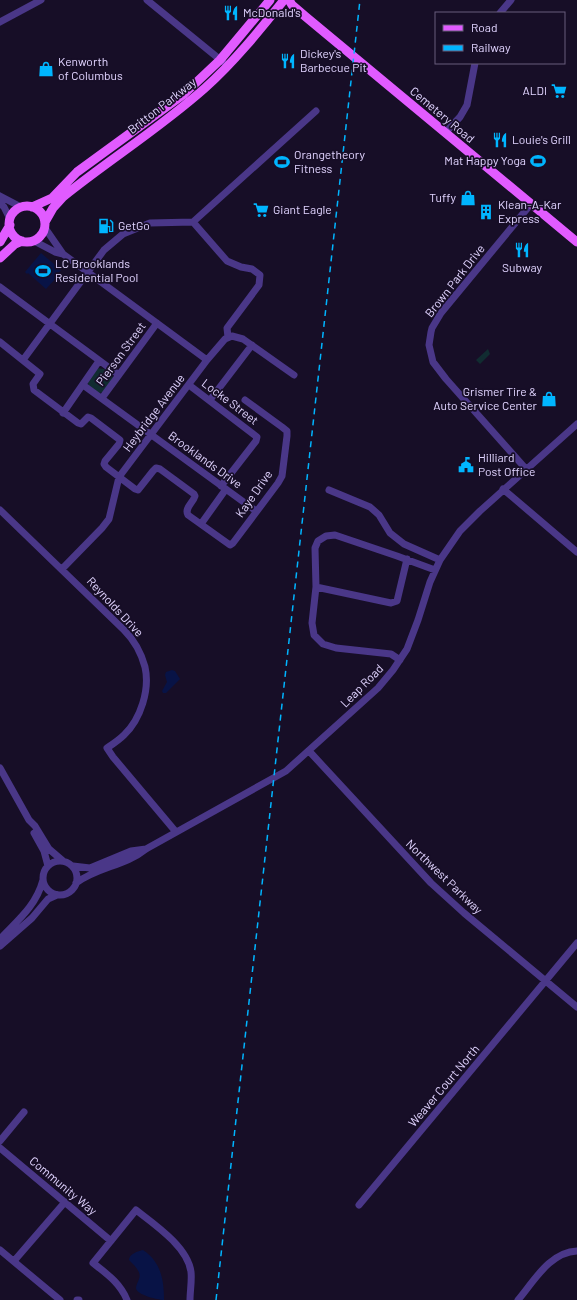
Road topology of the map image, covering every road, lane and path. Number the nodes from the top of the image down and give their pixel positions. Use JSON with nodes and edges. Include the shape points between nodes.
{"nodes":[{"id":1,"x":41,"y":0,"type":"edge"},
{"id":2,"x":147,"y":0,"type":"edge"},
{"id":3,"x":270,"y":0,"type":"edge"},
{"id":4,"x":511,"y":0,"type":"edge"},
{"id":5,"x":285,"y":1,"type":"edge"},
{"id":6,"x":501,"y":12,"type":"edge"},
{"id":7,"x":0,"y":22,"type":"edge"},
{"id":8,"x":220,"y":60,"type":"junction"},
{"id":9,"x":475,"y":64,"type":"edge"},
{"id":10,"x":227,"y":66,"type":"junction"},
{"id":11,"x":316,"y":111,"type":"dead end"},
{"id":12,"x":445,"y":133,"type":"junction"},
{"id":13,"x":0,"y":196,"type":"edge"},
{"id":14,"x":0,"y":203,"type":"edge"},
{"id":15,"x":532,"y":204,"type":"junction"},
{"id":16,"x":32,"y":207,"type":"junction"},
{"id":17,"x":21,"y":208,"type":"junction"},
{"id":18,"x":10,"y":222,"type":"junction"},
{"id":19,"x":193,"y":222,"type":"junction"},
{"id":20,"x":45,"y":225,"type":"junction"},
{"id":21,"x":22,"y":241,"type":"junction"},
{"id":22,"x":34,"y":241,"type":"junction"},
{"id":23,"x":0,"y":242,"type":"edge"},
{"id":24,"x":577,"y":242,"type":"edge"},
{"id":25,"x":63,"y":254,"type":"junction"},
{"id":26,"x":0,"y":258,"type":"edge"},
{"id":27,"x":88,"y":273,"type":"junction"},
{"id":28,"x":0,"y":287,"type":"edge"},
{"id":29,"x":157,"y":323,"type":"junction"},
{"id":30,"x":50,"y":324,"type":"junction"},
{"id":31,"x":228,"y":337,"type":"junction"},
{"id":32,"x":0,"y":342,"type":"edge"},
{"id":33,"x":252,"y":345,"type":"junction"},
{"id":34,"x":23,"y":360,"type":"junction"},
{"id":35,"x":207,"y":360,"type":"junction"},
{"id":36,"x":99,"y":361,"type":"junction"},
{"id":37,"x":119,"y":375,"type":"junction"},
{"id":38,"x":294,"y":376,"type":"dead end"},
{"id":39,"x":189,"y":384,"type":"junction"},
{"id":40,"x":82,"y":385,"type":"junction"},
{"id":41,"x":102,"y":398,"type":"junction"},
{"id":42,"x":210,"y":400,"type":"junction"},
{"id":43,"x":245,"y":400,"type":"dead end"},
{"id":44,"x":63,"y":413,"type":"junction"},
{"id":45,"x":577,"y":424,"type":"edge"},
{"id":46,"x":151,"y":435,"type":"junction"},
{"id":47,"x":526,"y":469,"type":"junction"},
{"id":48,"x":120,"y":477,"type":"junction"},
{"id":49,"x":224,"y":488,"type":"junction"},
{"id":50,"x":503,"y":489,"type":"junction"},
{"id":51,"x":329,"y":490,"type":"dead end"},
{"id":52,"x":0,"y":510,"type":"edge"},
{"id":53,"x":256,"y":511,"type":"junction"},
{"id":54,"x":201,"y":524,"type":"junction"},
{"id":55,"x":577,"y":552,"type":"edge"},
{"id":56,"x":407,"y":559,"type":"junction"},
{"id":57,"x":440,"y":560,"type":"junction"},
{"id":58,"x":62,"y":569,"type":"junction"},
{"id":59,"x":435,"y":570,"type":"junction"},
{"id":60,"x":316,"y":587,"type":"junction"},
{"id":61,"x":400,"y":660,"type":"junction"},
{"id":62,"x":309,"y":750,"type":"junction"},
{"id":63,"x":0,"y":768,"type":"edge"},
{"id":64,"x":29,"y":820,"type":"junction"},
{"id":65,"x":176,"y":832,"type":"junction"},
{"id":66,"x":146,"y":849,"type":"junction"},
{"id":67,"x":64,"y":861,"type":"junction"},
{"id":68,"x":48,"y":866,"type":"junction"},
{"id":69,"x":73,"y":866,"type":"junction"},
{"id":70,"x":43,"y":880,"type":"junction"},
{"id":71,"x":76,"y":883,"type":"junction"},
{"id":72,"x":57,"y":895,"type":"junction"},
{"id":73,"x":0,"y":939,"type":"edge"},
{"id":74,"x":577,"y":943,"type":"edge"},
{"id":75,"x":0,"y":946,"type":"edge"},
{"id":76,"x":545,"y":981,"type":"junction"},
{"id":77,"x":577,"y":1007,"type":"edge"},
{"id":78,"x":24,"y":1112,"type":"dead end"},
{"id":79,"x":0,"y":1141,"type":"edge"},
{"id":80,"x":0,"y":1148,"type":"edge"},
{"id":81,"x":65,"y":1202,"type":"junction"},
{"id":82,"x":359,"y":1205,"type":"dead end"},
{"id":83,"x":111,"y":1241,"type":"junction"},
{"id":84,"x":0,"y":1250,"type":"edge"},
{"id":85,"x":576,"y":1251,"type":"edge"},
{"id":86,"x":14,"y":1262,"type":"junction"},
{"id":87,"x":126,"y":1298,"type":"edge"},
{"id":88,"x":60,"y":1300,"type":"edge"},
{"id":89,"x":117,"y":1300,"type":"edge"},
{"id":90,"x":190,"y":1300,"type":"edge"},
{"id":91,"x":518,"y":1300,"type":"edge"}],
"edges":[{"from":1,"to":7,"type":"street"},
{"from":2,"to":8,"type":"street"},
{"from":3,"to":8,"type":"main road","name":"Britton Parkway"},
{"from":4,"to":6,"type":"street"},
{"from":5,"to":10,"type":"main road","name":"Britton Parkway"},
{"from":5,"to":12,"type":"main road","name":"Cemetery Road"},
{"from":8,"to":10,"type":"street"},
{"from":8,"to":16,"type":"main road","name":"Britton Parkway","via":[[184,94],[77,172],[52,198]]},
{"from":9,"to":12,"type":"street","via":[[467,105]]},
{"from":10,"to":20,"type":"main road","name":"Britton Parkway","via":[[179,110],[63,197],[53,208]]},
{"from":11,"to":19,"type":"street"},
{"from":12,"to":15,"type":"main road","name":"Cemetery Road"},
{"from":13,"to":17,"type":"street"},
{"from":14,"to":18,"type":"street","via":[[6,210]]},
{"from":15,"to":24,"type":"main road","name":"Cemetery Road"},
{"from":15,"to":47,"type":"street","name":"Brown Park Drive","via":[[441,313],[432,328],[429,345],[433,362],[446,379]]},
{"from":16,"to":17,"type":"main road"},
{"from":16,"to":20,"type":"main road","via":[[41,212]]},
{"from":17,"to":18,"type":"main road","via":[[13,214]]},
{"from":18,"to":21,"type":"main road","via":[[12,234]]},
{"from":18,"to":23,"type":"main road"},
{"from":19,"to":27,"type":"street","via":[[150,223],[123,234],[104,250]]},
{"from":19,"to":31,"type":"street","via":[[227,261],[252,269],[260,275],[259,285],[227,328]]},
{"from":20,"to":22,"type":"main road","via":[[43,233]]},
{"from":20,"to":25,"type":"street"},
{"from":21,"to":22,"type":"main road"},
{"from":21,"to":26,"type":"main road"},
{"from":22,"to":25,"type":"street"},
{"from":25,"to":27,"type":"street"},
{"from":27,"to":29,"type":"street"},
{"from":27,"to":30,"type":"street"},
{"from":28,"to":30,"type":"street"},
{"from":29,"to":35,"type":"street"},
{"from":29,"to":37,"type":"street","name":"Pierson Street"},
{"from":30,"to":34,"type":"street"},
{"from":30,"to":36,"type":"street"},
{"from":31,"to":33,"type":"street","via":[[236,336]]},
{"from":31,"to":35,"type":"street","name":"Heybridge Avenue"},
{"from":32,"to":34,"type":"street"},
{"from":33,"to":38,"type":"street"},
{"from":33,"to":42,"type":"street"},
{"from":34,"to":44,"type":"street","via":[[40,374],[33,384],[34,390]]},
{"from":35,"to":39,"type":"street","name":"Heybridge Avenue"},
{"from":36,"to":37,"type":"street"},
{"from":36,"to":40,"type":"street","name":"Pierson Street"},
{"from":37,"to":41,"type":"street","name":"Pierson Street"},
{"from":39,"to":42,"type":"street","name":"Locke Street"},
{"from":39,"to":46,"type":"street","name":"Heybridge Avenue"},
{"from":40,"to":41,"type":"street","name":"Brooklands Drive"},
{"from":40,"to":44,"type":"street","name":"Pierson Street"},
{"from":41,"to":46,"type":"street","name":"Brooklands Drive"},
{"from":42,"to":49,"type":"street","name":"Locke Street","via":[[257,436]]},
{"from":43,"to":53,"type":"street","name":"Kaye Drive","via":[[287,431],[282,476]]},
{"from":44,"to":48,"type":"street","via":[[81,424],[88,417],[92,418],[120,440],[104,464]]},
{"from":45,"to":47,"type":"street","name":"Leap Road"},
{"from":46,"to":48,"type":"street","name":"Heybridge Avenue"},
{"from":46,"to":49,"type":"street","name":"Brooklands Drive"},
{"from":47,"to":50,"type":"street","name":"Leap Road"},
{"from":48,"to":54,"type":"street","via":[[138,490],[156,468],[160,469],[194,494],[187,512]]},
{"from":48,"to":58,"type":"street","name":"Heybridge Avenue","via":[[109,519]]},
{"from":49,"to":53,"type":"street","name":"Brooklands Drive"},
{"from":49,"to":54,"type":"street"},
{"from":50,"to":55,"type":"street"},
{"from":50,"to":57,"type":"street","name":"Leap Road","via":[[465,526]]},
{"from":51,"to":57,"type":"street","via":[[370,507],[379,515],[390,532],[404,544]]},
{"from":52,"to":58,"type":"street","name":"Reynolds Drive"},
{"from":53,"to":54,"type":"street","name":"Kaye Drive","via":[[230,545]]},
{"from":56,"to":59,"type":"street"},
{"from":56,"to":60,"type":"street","via":[[397,601],[391,603]]},
{"from":56,"to":60,"type":"street","via":[[335,535],[326,536],[318,541],[315,548]]},
{"from":57,"to":59,"type":"street","name":"Leap Road"},
{"from":58,"to":65,"type":"street","name":"Reynolds Drive","via":[[124,630],[138,649],[146,682],[142,705],[138,716],[124,735],[107,748]]},
{"from":59,"to":61,"type":"street","name":"Leap Road","via":[[413,636]]},
{"from":60,"to":61,"type":"street","via":[[312,624],[314,635],[324,644],[336,648],[391,654]]},
{"from":61,"to":62,"type":"street","name":"Leap Road","via":[[378,688]]},
{"from":62,"to":65,"type":"street","name":"Leap Road","via":[[286,770]]},
{"from":62,"to":76,"type":"street","name":"Northwest Parkway","via":[[431,883]]},
{"from":63,"to":64,"type":"street"},
{"from":64,"to":67,"type":"street","via":[[49,849]]},
{"from":64,"to":68,"type":"street","via":[[44,851]]},
{"from":65,"to":66,"type":"street","name":"Leap Road"},
{"from":66,"to":69,"type":"street","name":"Leap Road","via":[[131,851],[90,868]]},
{"from":66,"to":71,"type":"street","name":"Leap Road","via":[[137,856],[89,875]]},
{"from":67,"to":68,"type":"street"},
{"from":67,"to":69,"type":"street"},
{"from":68,"to":70,"type":"street"},
{"from":69,"to":71,"type":"street","via":[[77,874]]},
{"from":70,"to":72,"type":"street","via":[[48,890]]},
{"from":70,"to":73,"type":"street","via":[[30,908]]},
{"from":71,"to":72,"type":"street","via":[[69,893]]},
{"from":72,"to":75,"type":"street","via":[[48,899],[32,918]]},
{"from":74,"to":76,"type":"street","name":"Weaver Court North"},
{"from":76,"to":77,"type":"street","name":"Northwest Parkway"},
{"from":76,"to":82,"type":"street","name":"Weaver Court North"},
{"from":78,"to":79,"type":"street"},
{"from":80,"to":81,"type":"street","name":"Community Way"},
{"from":81,"to":83,"type":"street","name":"Community Way"},
{"from":81,"to":86,"type":"street"},
{"from":83,"to":87,"type":"street","via":[[93,1263],[116,1282]]},
{"from":83,"to":90,"type":"street","via":[[136,1210],[175,1243],[186,1258],[191,1273]]},
{"from":84,"to":86,"type":"street"},
{"from":85,"to":91,"type":"street","via":[[561,1254],[553,1259]]},
{"from":86,"to":88,"type":"street"},
{"from":87,"to":89,"type":"street"}]}
